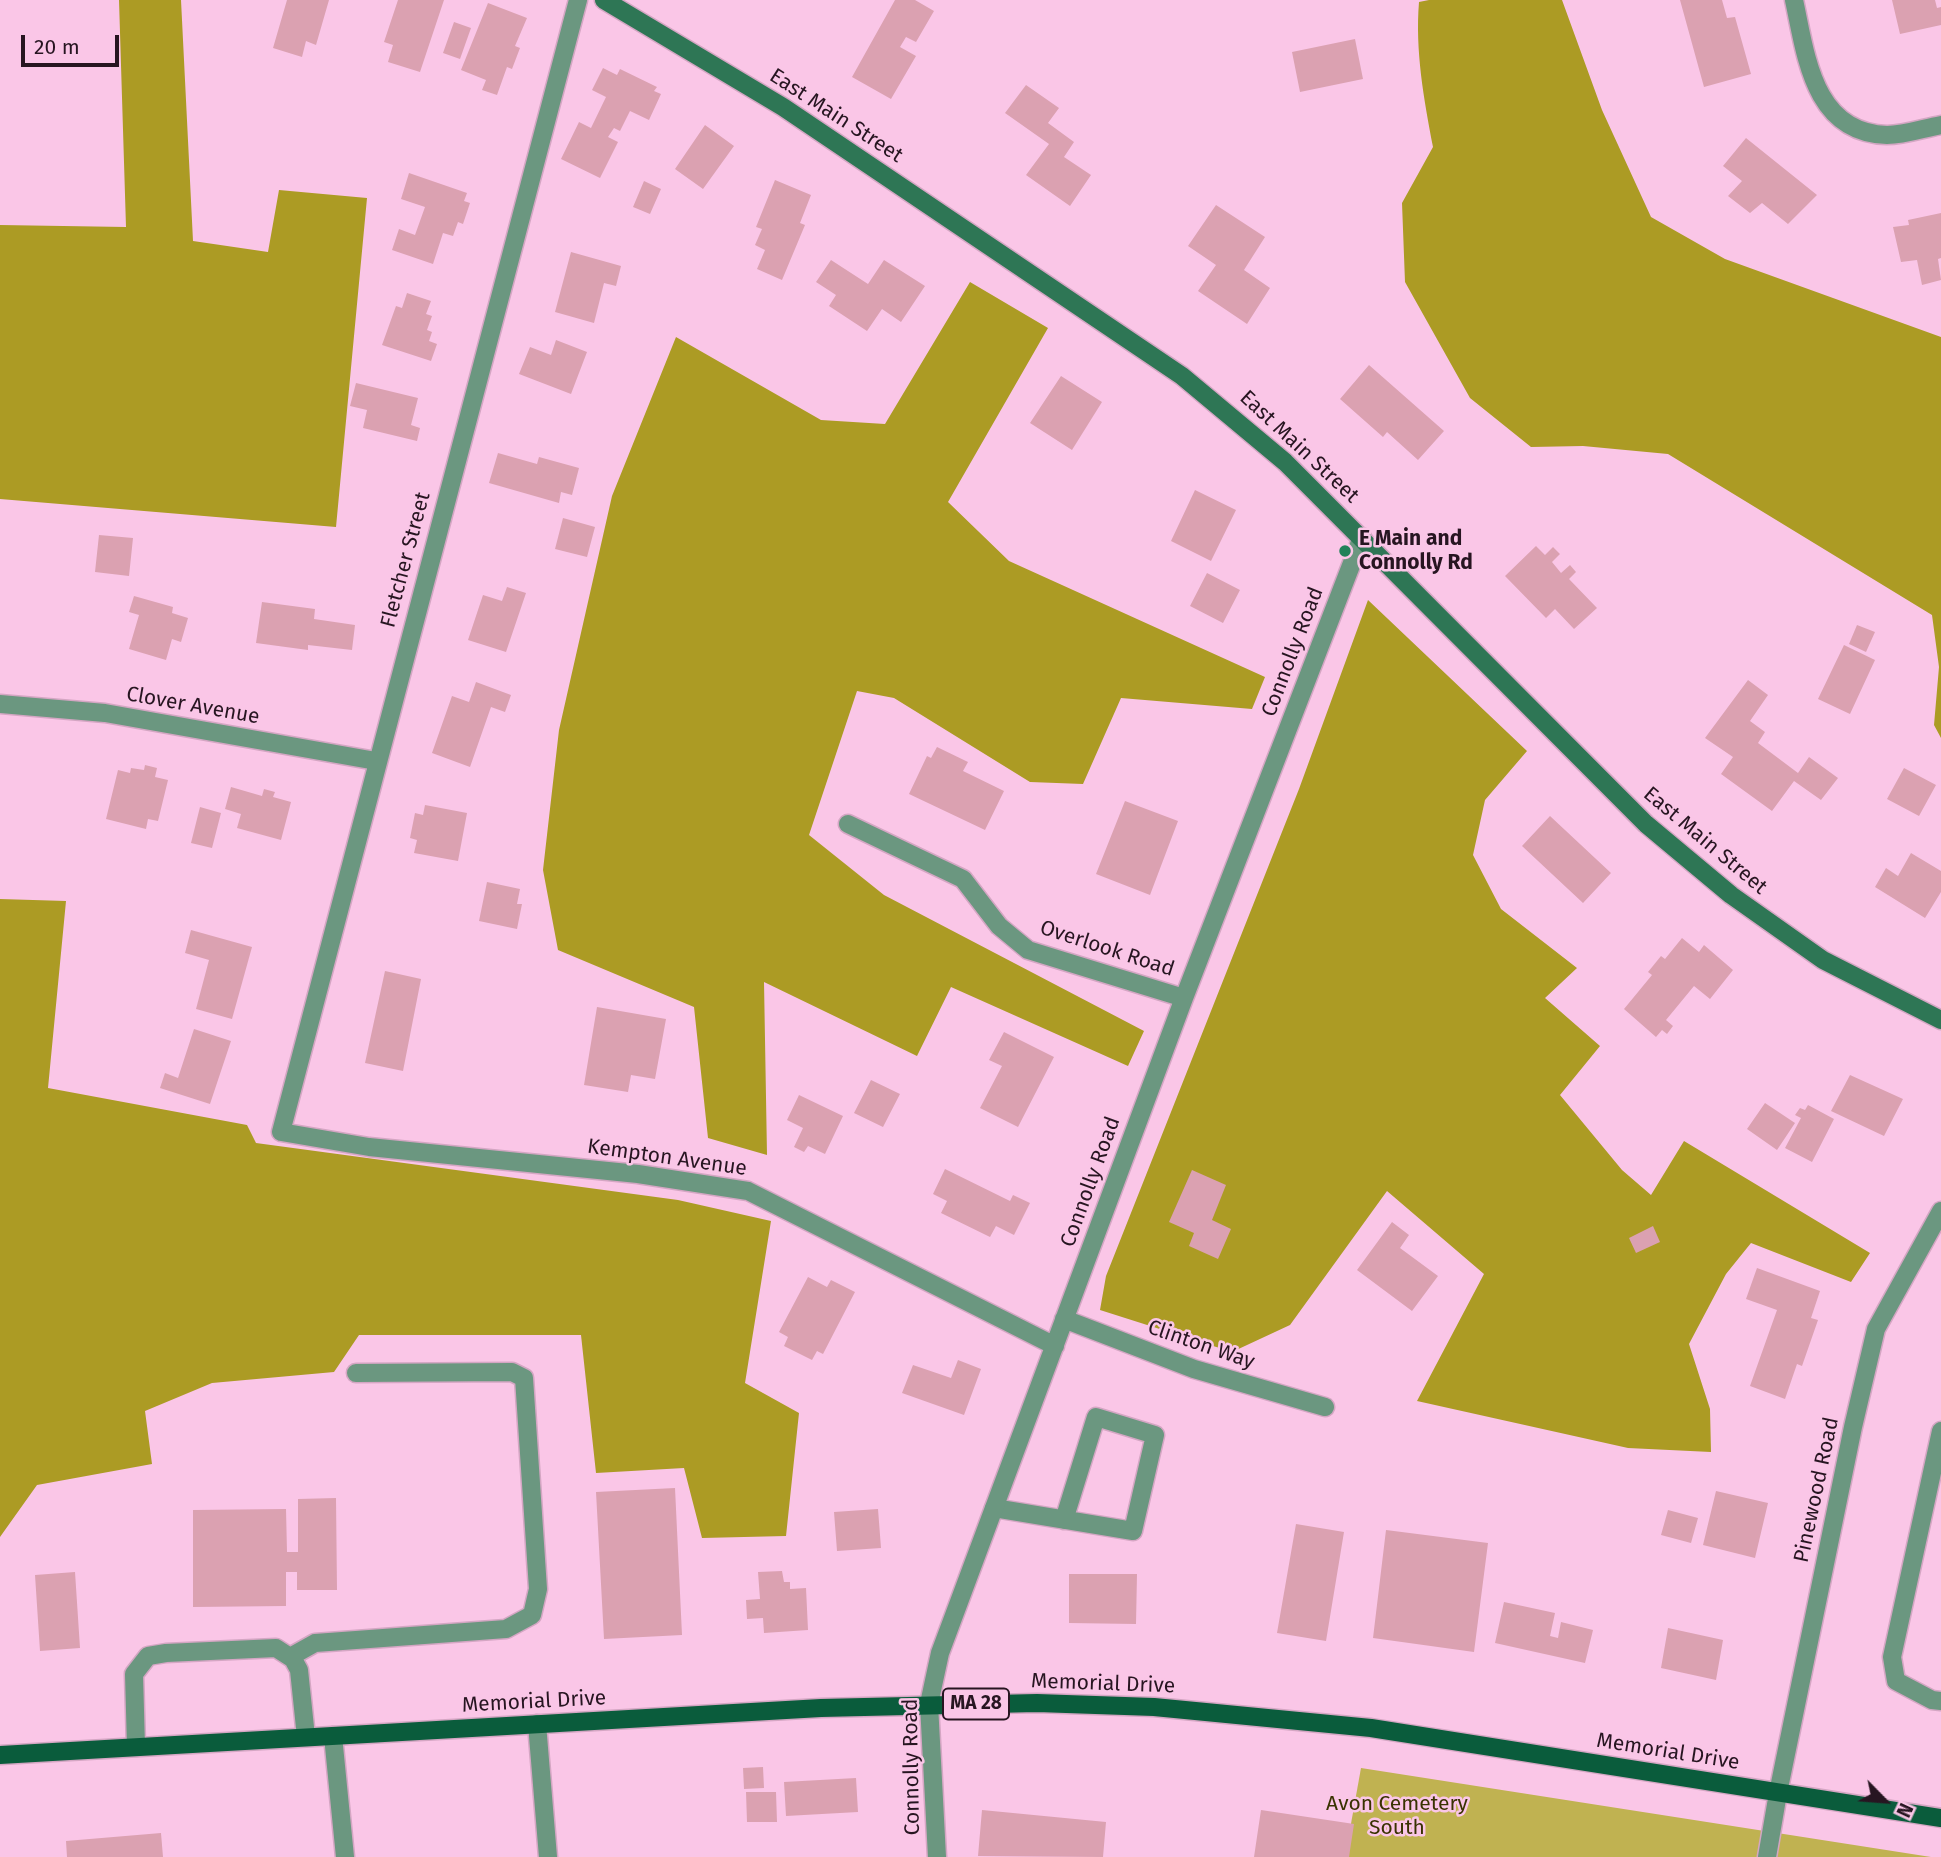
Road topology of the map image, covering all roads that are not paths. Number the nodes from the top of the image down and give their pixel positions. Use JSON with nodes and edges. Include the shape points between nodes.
{"nodes":[{"id":1,"x":578,"y":0,"type":"edge"},
{"id":2,"x":604,"y":0,"type":"edge"},
{"id":3,"x":1794,"y":0,"type":"edge"},
{"id":4,"x":1941,"y":125,"type":"edge"},
{"id":5,"x":1362,"y":537,"type":"junction"},
{"id":6,"x":0,"y":704,"type":"edge"},
{"id":7,"x":376,"y":761,"type":"junction"},
{"id":8,"x":848,"y":824,"type":"dead end"},
{"id":9,"x":1184,"y":998,"type":"junction"},
{"id":10,"x":1941,"y":1020,"type":"edge"},
{"id":11,"x":282,"y":1132,"type":"joint"},
{"id":12,"x":1941,"y":1211,"type":"edge"},
{"id":13,"x":1064,"y":1318,"type":"junction"},
{"id":14,"x":1055,"y":1346,"type":"junction"},
{"id":15,"x":356,"y":1373,"type":"dead end"},
{"id":16,"x":1325,"y":1407,"type":"dead end"},
{"id":17,"x":1941,"y":1431,"type":"edge"},
{"id":18,"x":994,"y":1508,"type":"junction"},
{"id":19,"x":1065,"y":1520,"type":"junction"},
{"id":20,"x":290,"y":1657,"type":"junction"},
{"id":21,"x":1941,"y":1702,"type":"edge"},
{"id":22,"x":929,"y":1704,"type":"junction"},
{"id":23,"x":537,"y":1724,"type":"junction"},
{"id":24,"x":333,"y":1735,"type":"junction"},
{"id":25,"x":306,"y":1737,"type":"junction"},
{"id":26,"x":136,"y":1747,"type":"junction"},
{"id":27,"x":2,"y":1755,"type":"edge"},
{"id":28,"x":1778,"y":1793,"type":"junction"},
{"id":29,"x":1941,"y":1818,"type":"edge"},
{"id":30,"x":345,"y":1857,"type":"edge"},
{"id":31,"x":548,"y":1857,"type":"edge"},
{"id":32,"x":937,"y":1857,"type":"edge"},
{"id":33,"x":1767,"y":1857,"type":"edge"}],
"edges":[{"from":1,"to":7,"type":"street","name":"Fletcher Street"},
{"from":2,"to":5,"type":"main road","name":"East Main Street","via":[[783,107],[1182,376],[1235,418]]},
{"from":3,"to":4,"type":"street","via":[[1812,81],[1846,122],[1868,133],[1889,135]]},
{"from":5,"to":9,"type":"street","name":"Connolly Road"},
{"from":5,"to":10,"type":"main road","name":"East Main Street","via":[[1646,824],[1690,861],[1823,960]]},
{"from":6,"to":7,"type":"street","name":"Clover Avenue","via":[[105,713]]},
{"from":7,"to":11,"type":"street","name":"Fletcher Street"},
{"from":8,"to":9,"type":"street","name":"Overlook Road","via":[[963,879],[999,926],[1028,950]]},
{"from":9,"to":13,"type":"street","name":"Connolly Road"},
{"from":11,"to":14,"type":"street","name":"Kempton Avenue","via":[[369,1147],[638,1174],[748,1191]]},
{"from":12,"to":28,"type":"street","name":"Pinewood Road","via":[[1876,1329]]},
{"from":13,"to":14,"type":"street","name":"Connolly Road"},
{"from":13,"to":16,"type":"street","name":"Clinton Way","via":[[1194,1369]]},
{"from":14,"to":18,"type":"street","name":"Connolly Road"},
{"from":15,"to":20,"type":"street","via":[[512,1372],[524,1378],[538,1589],[532,1615],[506,1629],[315,1643]]},
{"from":17,"to":21,"type":"street","via":[[1892,1657],[1896,1681]]},
{"from":18,"to":19,"type":"street"},
{"from":18,"to":22,"type":"street","name":"Connolly Road","via":[[940,1653]]},
{"from":19,"to":19,"type":"street","via":[[1133,1531],[1155,1435],[1096,1417]]},
{"from":20,"to":25,"type":"street","via":[[299,1670]]},
{"from":20,"to":26,"type":"street","via":[[276,1648],[148,1656],[134,1674]]},
{"from":22,"to":23,"type":"main road","name":"Memorial Drive","number":"MA 28"},
{"from":22,"to":28,"type":"main road","name":"Memorial Drive","number":"MA 28","via":[[1154,1707],[1269,1716],[1473,1743]]},
{"from":22,"to":32,"type":"street","name":"Connolly Road"},
{"from":23,"to":24,"type":"main road","name":"Memorial Drive","number":"MA 28"},
{"from":23,"to":31,"type":"street"},
{"from":24,"to":25,"type":"main road","name":"Memorial Drive","number":"MA 28"},
{"from":24,"to":30,"type":"street"},
{"from":25,"to":26,"type":"main road","name":"Memorial Drive","number":"MA 28"},
{"from":26,"to":27,"type":"main road","name":"Memorial Drive","number":"MA 28"},
{"from":28,"to":29,"type":"main road","name":"Memorial Drive","number":"MA 28"},
{"from":28,"to":33,"type":"street","name":"Pinewood Road"}]}
